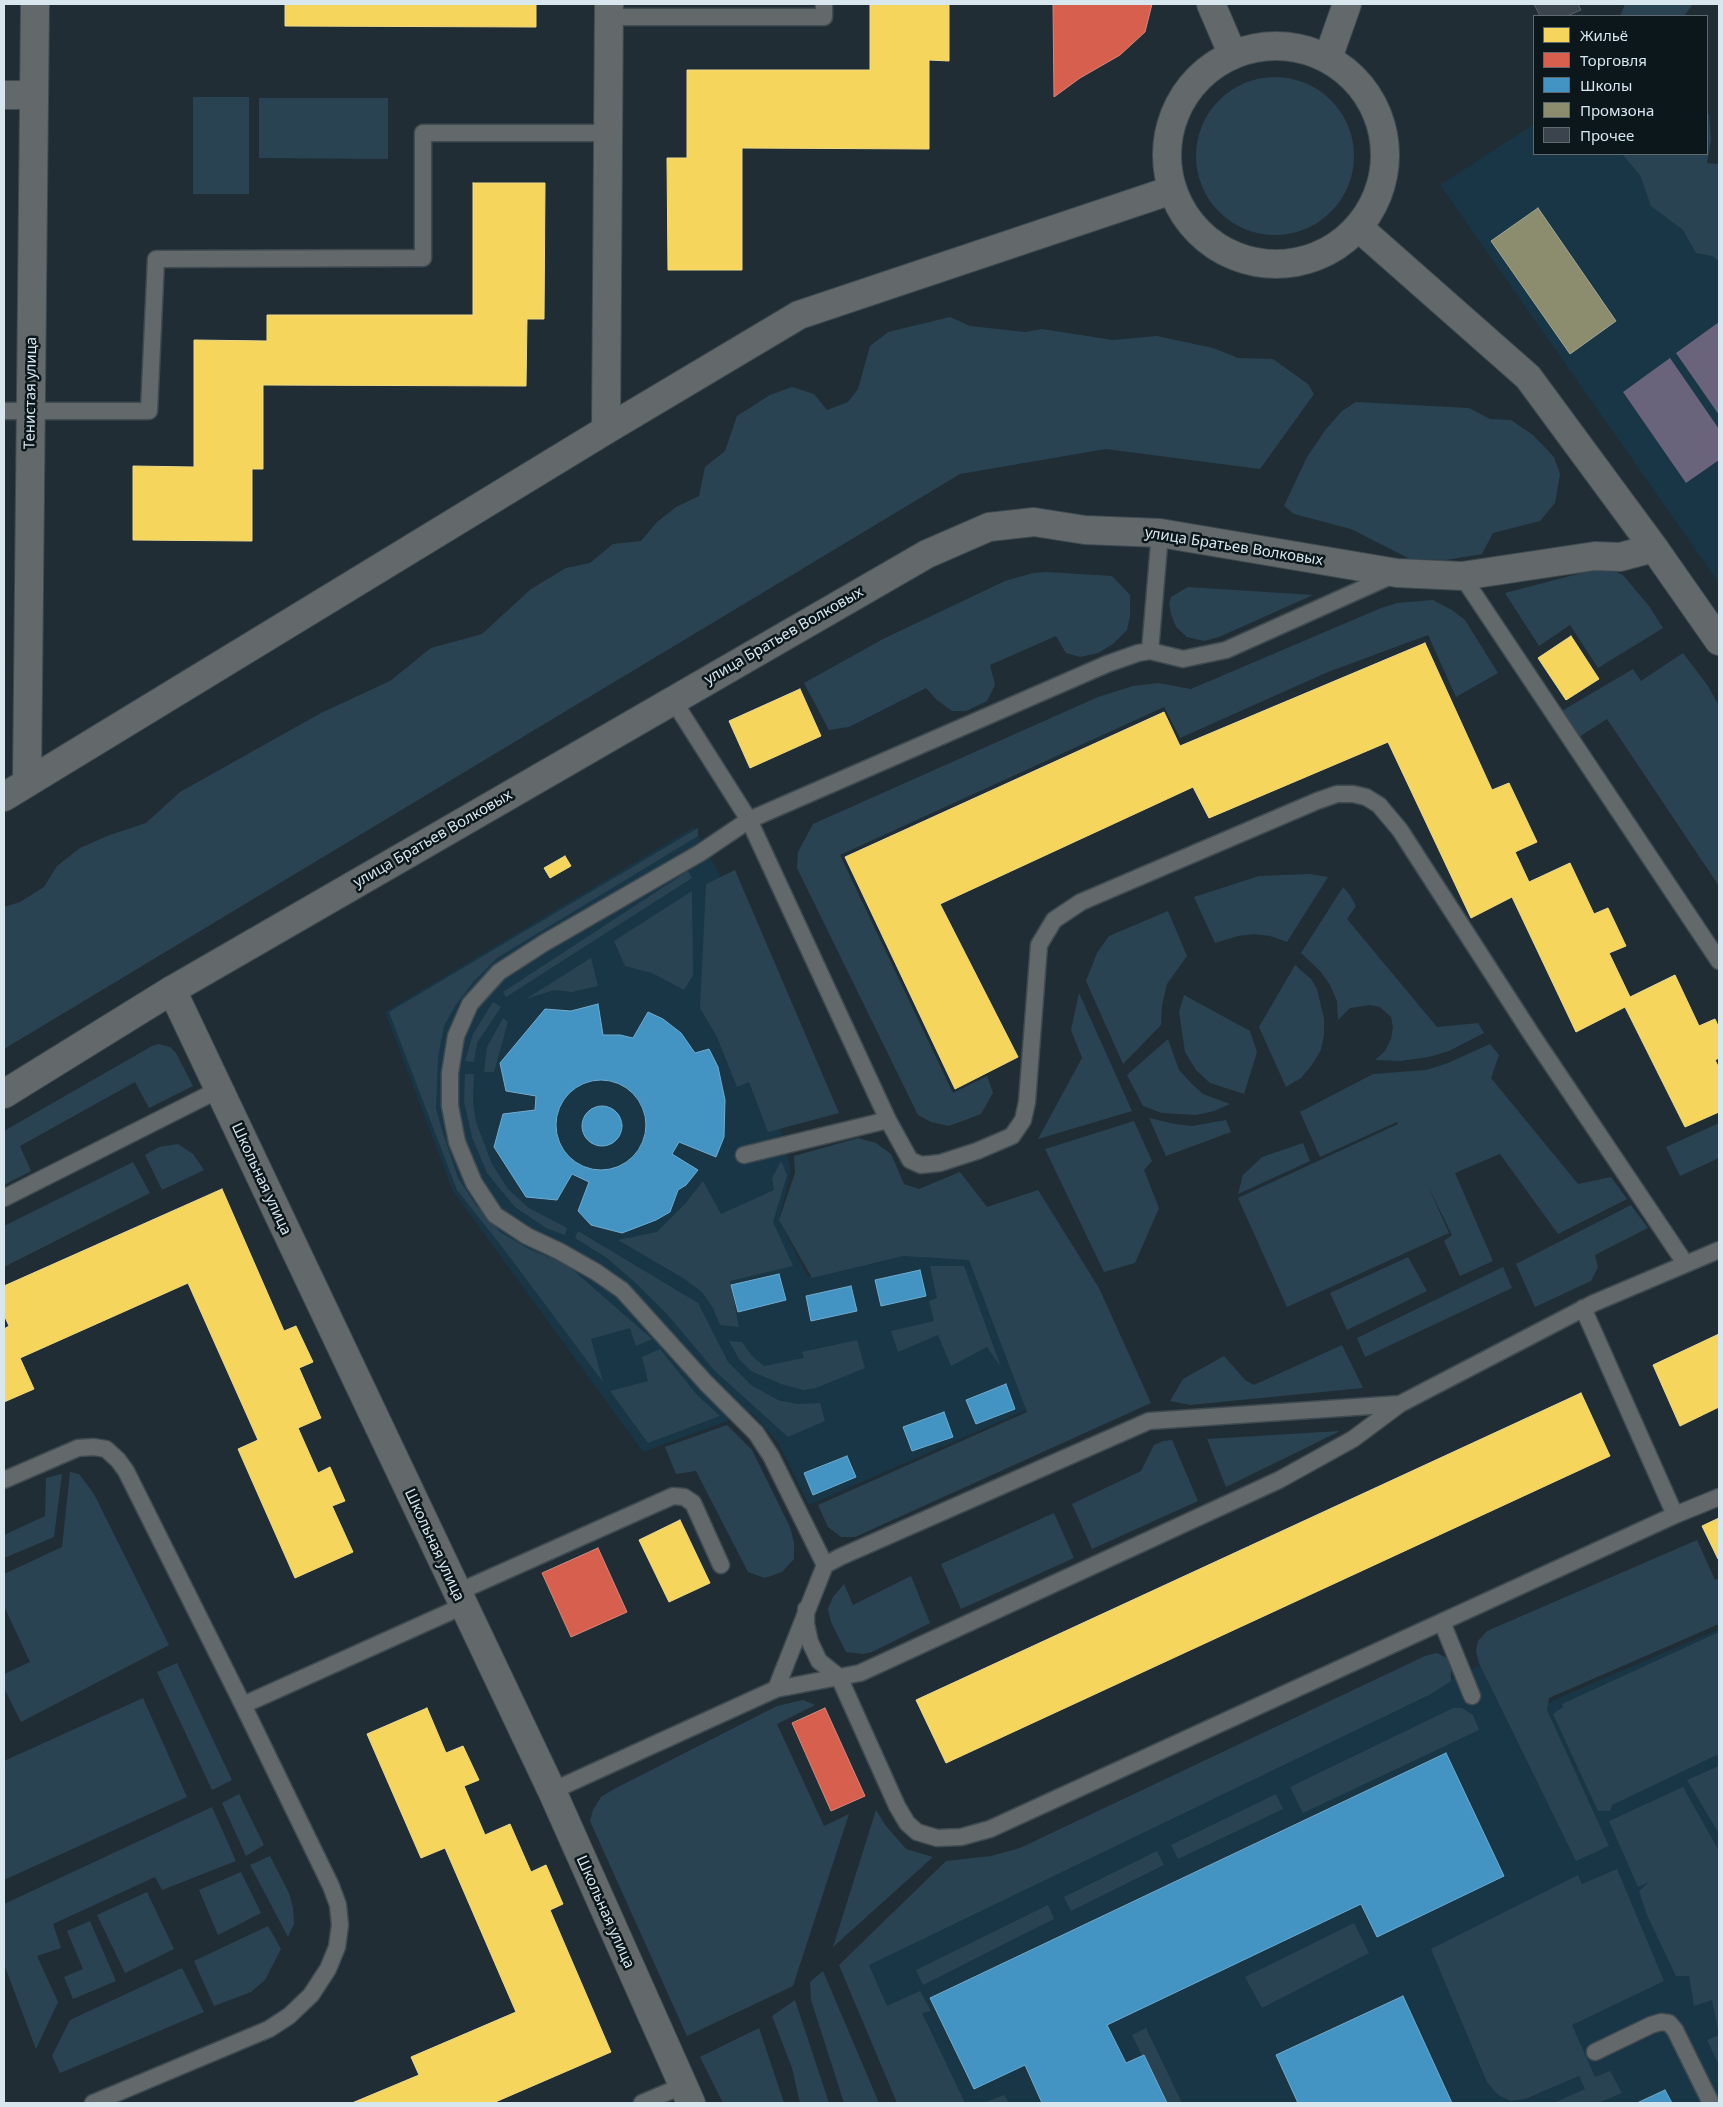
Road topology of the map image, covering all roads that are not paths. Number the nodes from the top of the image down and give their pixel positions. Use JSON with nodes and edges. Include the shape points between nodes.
{"nodes":[{"id":1,"x":35,"y":4,"type":"edge"},
{"id":2,"x":824,"y":4,"type":"edge"},
{"id":3,"x":1211,"y":4,"type":"edge"},
{"id":4,"x":1347,"y":4,"type":"edge"},
{"id":5,"x":608,"y":10,"type":"edge"},
{"id":6,"x":1232,"y":53,"type":"junction"},
{"id":7,"x":1328,"y":58,"type":"junction"},
{"id":8,"x":4,"y":95,"type":"edge"},
{"id":9,"x":34,"y":95,"type":"junction"},
{"id":10,"x":608,"y":133,"type":"junction"},
{"id":11,"x":1172,"y":190,"type":"junction"},
{"id":12,"x":1358,"y":227,"type":"junction"},
{"id":13,"x":4,"y":410,"type":"edge"},
{"id":14,"x":31,"y":411,"type":"junction"},
{"id":15,"x":606,"y":430,"type":"junction"},
{"id":16,"x":1160,"y":533,"type":"junction"},
{"id":17,"x":1654,"y":548,"type":"junction"},
{"id":18,"x":1397,"y":573,"type":"junction"},
{"id":19,"x":1462,"y":576,"type":"junction"},
{"id":20,"x":1719,"y":640,"type":"edge"},
{"id":21,"x":1150,"y":651,"type":"junction"},
{"id":22,"x":673,"y":700,"type":"junction"},
{"id":23,"x":27,"y":782,"type":"junction"},
{"id":24,"x":4,"y":797,"type":"edge"},
{"id":25,"x":749,"y":820,"type":"junction"},
{"id":26,"x":1719,"y":961,"type":"edge"},
{"id":27,"x":172,"y":990,"type":"junction"},
{"id":28,"x":218,"y":1090,"type":"junction"},
{"id":29,"x":4,"y":1094,"type":"edge"},
{"id":30,"x":888,"y":1120,"type":"junction"},
{"id":31,"x":744,"y":1155,"type":"dead end"},
{"id":32,"x":4,"y":1198,"type":"edge"},
{"id":33,"x":1719,"y":1250,"type":"edge"},
{"id":34,"x":1684,"y":1263,"type":"junction"},
{"id":35,"x":1583,"y":1308,"type":"junction"},
{"id":36,"x":1400,"y":1404,"type":"junction"},
{"id":37,"x":4,"y":1480,"type":"edge"},
{"id":38,"x":1719,"y":1497,"type":"edge"},
{"id":39,"x":1675,"y":1515,"type":"junction"},
{"id":40,"x":721,"y":1565,"type":"dead end"},
{"id":41,"x":825,"y":1565,"type":"junction"},
{"id":42,"x":460,"y":1599,"type":"junction"},
{"id":43,"x":806,"y":1609,"type":"junction"},
{"id":44,"x":1442,"y":1622,"type":"junction"},
{"id":45,"x":839,"y":1677,"type":"junction"},
{"id":46,"x":776,"y":1689,"type":"junction"},
{"id":47,"x":1472,"y":1696,"type":"dead end"},
{"id":48,"x":243,"y":1705,"type":"junction"},
{"id":49,"x":552,"y":1791,"type":"junction"},
{"id":50,"x":1595,"y":2052,"type":"dead end"},
{"id":51,"x":686,"y":2095,"type":"edge"},
{"id":52,"x":93,"y":2103,"type":"edge"},
{"id":53,"x":642,"y":2103,"type":"edge"},
{"id":54,"x":1711,"y":2103,"type":"edge"}],
"edges":[{"from":1,"to":9,"type":"street","name":"Тенистая улица"},
{"from":2,"to":5,"type":"lane","via":[[824,17]]},
{"from":3,"to":6,"type":"street"},
{"from":4,"to":7,"type":"street"},
{"from":5,"to":10,"type":"street"},
{"from":6,"to":7,"type":"street","via":[[1264,45],[1297,46]]},
{"from":6,"to":11,"type":"street","via":[[1204,71],[1183,95],[1170,125],[1165,158]]},
{"from":7,"to":12,"type":"street","via":[[1354,77],[1373,104],[1384,135],[1385,168],[1376,200]]},
{"from":8,"to":9,"type":"street"},
{"from":9,"to":14,"type":"street","name":"Тенистая улица"},
{"from":10,"to":14,"type":"lane","via":[[423,133],[422,258],[156,259],[150,411]]},
{"from":10,"to":15,"type":"street"},
{"from":11,"to":12,"type":"street","via":[[1187,219],[1210,243],[1238,258],[1270,265],[1303,262],[1334,249]]},
{"from":11,"to":15,"type":"street","via":[[799,315]]},
{"from":12,"to":17,"type":"street","via":[[1528,377]]},
{"from":13,"to":14,"type":"lane"},
{"from":14,"to":23,"type":"street","name":"Тенистая улица"},
{"from":15,"to":23,"type":"street"},
{"from":16,"to":18,"type":"street","name":"улица Братьев Волковых"},
{"from":16,"to":21,"type":"lane"},
{"from":16,"to":22,"type":"street","name":"улица Братьев Волковых","via":[[1086,530],[1034,522],[989,527],[927,554]]},
{"from":17,"to":19,"type":"street","name":"улица Братьев Волковых","via":[[1620,557],[1595,556]]},
{"from":17,"to":20,"type":"street"},
{"from":18,"to":19,"type":"street","name":"улица Братьев Волковых"},
{"from":18,"to":21,"type":"lane","via":[[1226,650],[1183,659]]},
{"from":19,"to":26,"type":"lane"},
{"from":21,"to":25,"type":"lane","via":[[1107,664]]},
{"from":22,"to":25,"type":"lane"},
{"from":22,"to":27,"type":"street","name":"улица Братьев Волковых"},
{"from":23,"to":24,"type":"street"},
{"from":25,"to":30,"type":"lane"},
{"from":25,"to":41,"type":"lane","via":[[700,853],[499,972],[470,1004],[456,1036],[450,1073],[450,1106],[457,1142],[474,1182],[495,1215],[527,1236],[596,1272],[622,1290],[642,1311],[756,1433],[771,1456]]},
{"from":27,"to":28,"type":"street","name":"Школьная улица"},
{"from":27,"to":29,"type":"street","name":"улица Братьев Волковых"},
{"from":28,"to":32,"type":"lane"},
{"from":28,"to":42,"type":"street","name":"Школьная улица"},
{"from":30,"to":31,"type":"lane"},
{"from":30,"to":34,"type":"lane","via":[[910,1160],[921,1164],[940,1163],[1012,1136],[1023,1120],[1027,1102],[1039,945],[1054,920],[1081,902],[1317,800],[1337,794],[1353,794],[1379,805],[1400,830]]},
{"from":33,"to":34,"type":"lane"},
{"from":34,"to":35,"type":"lane"},
{"from":35,"to":36,"type":"lane"},
{"from":35,"to":39,"type":"lane"},
{"from":36,"to":41,"type":"lane","via":[[1149,1421]]},
{"from":36,"to":45,"type":"lane","via":[[1352,1439],[1279,1480],[860,1673]]},
{"from":37,"to":48,"type":"lane","via":[[78,1448],[106,1449],[118,1460]]},
{"from":38,"to":39,"type":"lane"},
{"from":39,"to":44,"type":"lane"},
{"from":40,"to":42,"type":"lane","via":[[693,1503],[684,1497],[673,1496]]},
{"from":41,"to":43,"type":"lane"},
{"from":42,"to":48,"type":"lane"},
{"from":42,"to":49,"type":"street","name":"Школьная улица"},
{"from":43,"to":45,"type":"lane","via":[[810,1642],[819,1662]]},
{"from":43,"to":46,"type":"lane"},
{"from":44,"to":45,"type":"lane","via":[[990,1829],[961,1837],[937,1838],[917,1832],[907,1823]]},
{"from":44,"to":47,"type":"lane"},
{"from":45,"to":46,"type":"lane"},
{"from":46,"to":49,"type":"lane"},
{"from":48,"to":52,"type":"lane","via":[[332,1886],[340,1925],[336,1947],[328,1968],[311,1995],[269,2029]]},
{"from":49,"to":51,"type":"street","name":"Школьная улица"},
{"from":50,"to":54,"type":"lane","via":[[1651,2025],[1669,2023]]},
{"from":51,"to":53,"type":"lane"}]}
